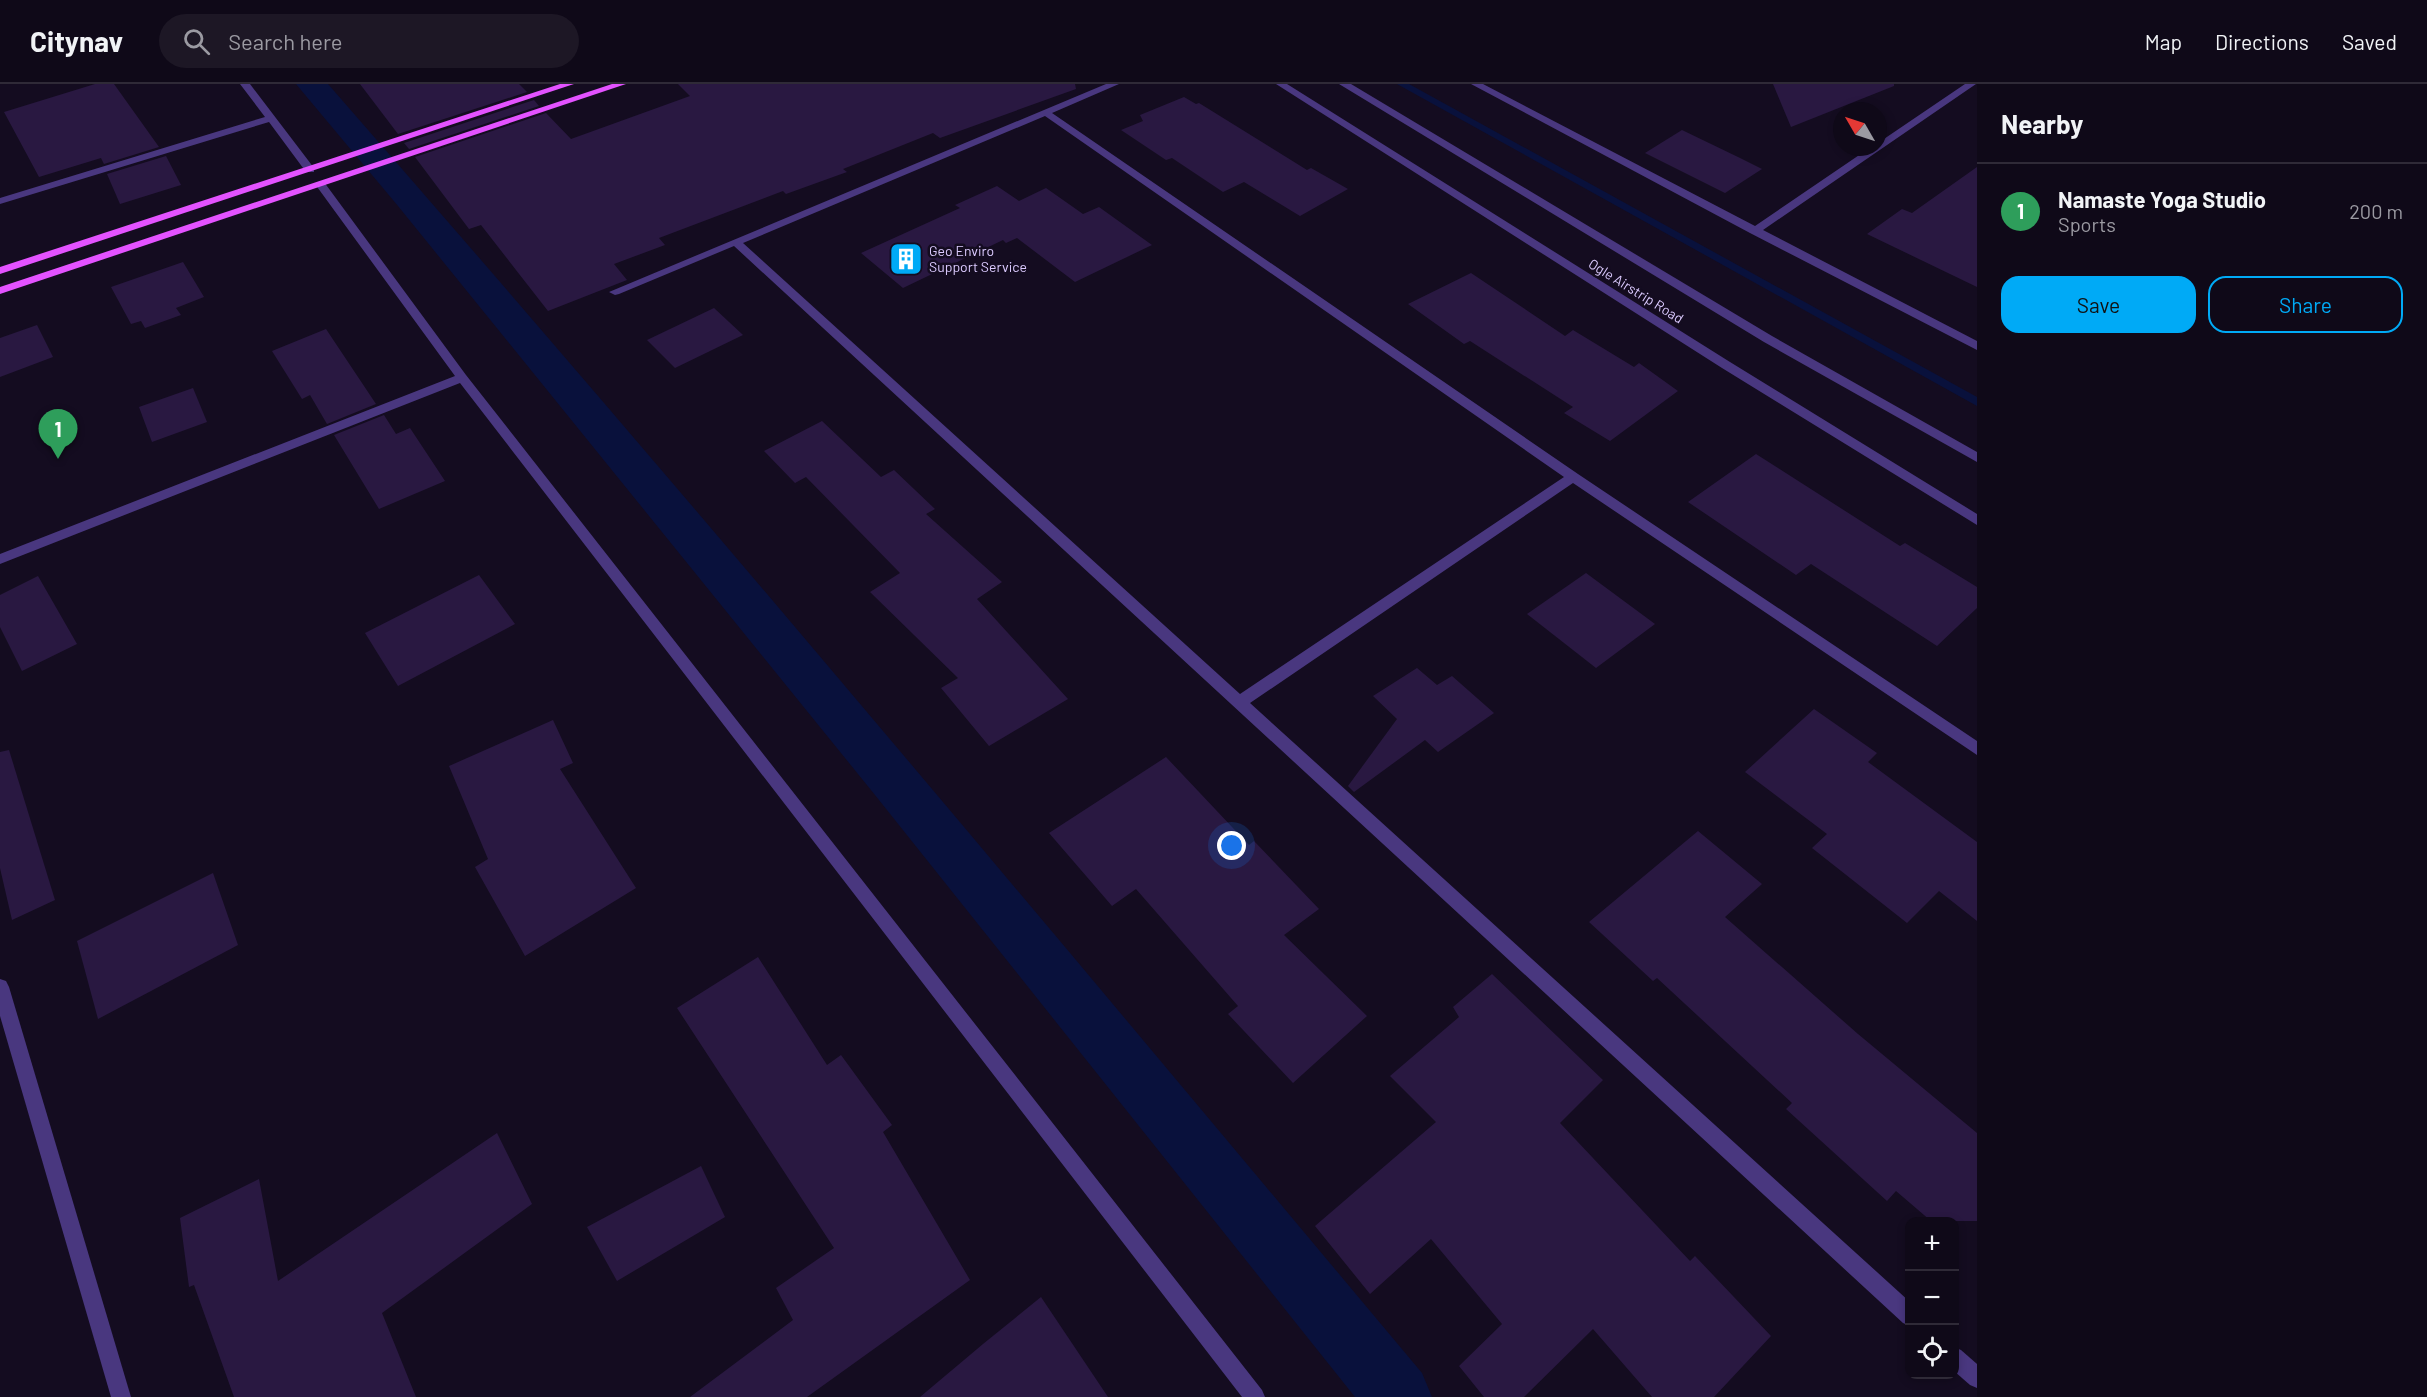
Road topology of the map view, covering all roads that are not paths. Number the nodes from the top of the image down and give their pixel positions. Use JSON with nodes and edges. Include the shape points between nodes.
{"nodes":[{"id":1,"x":245,"y":84,"type":"edge"},
{"id":2,"x":569,"y":84,"type":"edge"},
{"id":3,"x":621,"y":84,"type":"edge"},
{"id":4,"x":1114,"y":84,"type":"edge"},
{"id":5,"x":1281,"y":84,"type":"edge"},
{"id":6,"x":1344,"y":84,"type":"edge"},
{"id":7,"x":1476,"y":84,"type":"edge"},
{"id":8,"x":1971,"y":84,"type":"edge"},
{"id":9,"x":1046,"y":113,"type":"junction"},
{"id":10,"x":271,"y":118,"type":"junction"},
{"id":11,"x":310,"y":170,"type":"junction"},
{"id":12,"x":320,"y":184,"type":"junction"},
{"id":13,"x":0,"y":201,"type":"edge"},
{"id":14,"x":1754,"y":231,"type":"junction"},
{"id":15,"x":737,"y":243,"type":"junction"},
{"id":16,"x":0,"y":271,"type":"edge"},
{"id":17,"x":0,"y":291,"type":"edge"},
{"id":18,"x":615,"y":292,"type":"dead end"},
{"id":19,"x":1977,"y":346,"type":"edge"},
{"id":20,"x":462,"y":378,"type":"junction"},
{"id":21,"x":1977,"y":458,"type":"edge"},
{"id":22,"x":1573,"y":477,"type":"junction"},
{"id":23,"x":1977,"y":520,"type":"edge"},
{"id":24,"x":0,"y":559,"type":"edge"},
{"id":25,"x":1239,"y":703,"type":"junction"},
{"id":26,"x":1977,"y":749,"type":"edge"},
{"id":27,"x":0,"y":987,"type":"edge"},
{"id":28,"x":1905,"y":1311,"type":"edge"},
{"id":29,"x":1959,"y":1362,"type":"edge"},
{"id":30,"x":1977,"y":1378,"type":"edge"},
{"id":31,"x":121,"y":1397,"type":"edge"},
{"id":32,"x":1255,"y":1397,"type":"edge"}],
"edges":[{"from":1,"to":10,"type":"street"},
{"from":2,"to":11,"type":"main road"},
{"from":3,"to":12,"type":"main road"},
{"from":4,"to":9,"type":"street"},
{"from":5,"to":23,"type":"street","name":"Ogle Airstrip Road"},
{"from":6,"to":21,"type":"street","name":"Ogle Airstrip Road","via":[[1768,339]]},
{"from":7,"to":14,"type":"street"},
{"from":8,"to":14,"type":"street"},
{"from":9,"to":15,"type":"street"},
{"from":9,"to":22,"type":"street"},
{"from":10,"to":11,"type":"street"},
{"from":10,"to":13,"type":"street"},
{"from":11,"to":16,"type":"main road"},
{"from":12,"to":17,"type":"main road"},
{"from":12,"to":20,"type":"street"},
{"from":14,"to":19,"type":"street"},
{"from":15,"to":18,"type":"street"},
{"from":15,"to":25,"type":"street"},
{"from":20,"to":24,"type":"street"},
{"from":20,"to":32,"type":"street"},
{"from":22,"to":25,"type":"street"},
{"from":22,"to":26,"type":"street"},
{"from":25,"to":28,"type":"street"},
{"from":27,"to":31,"type":"street"},
{"from":29,"to":30,"type":"street"}]}
